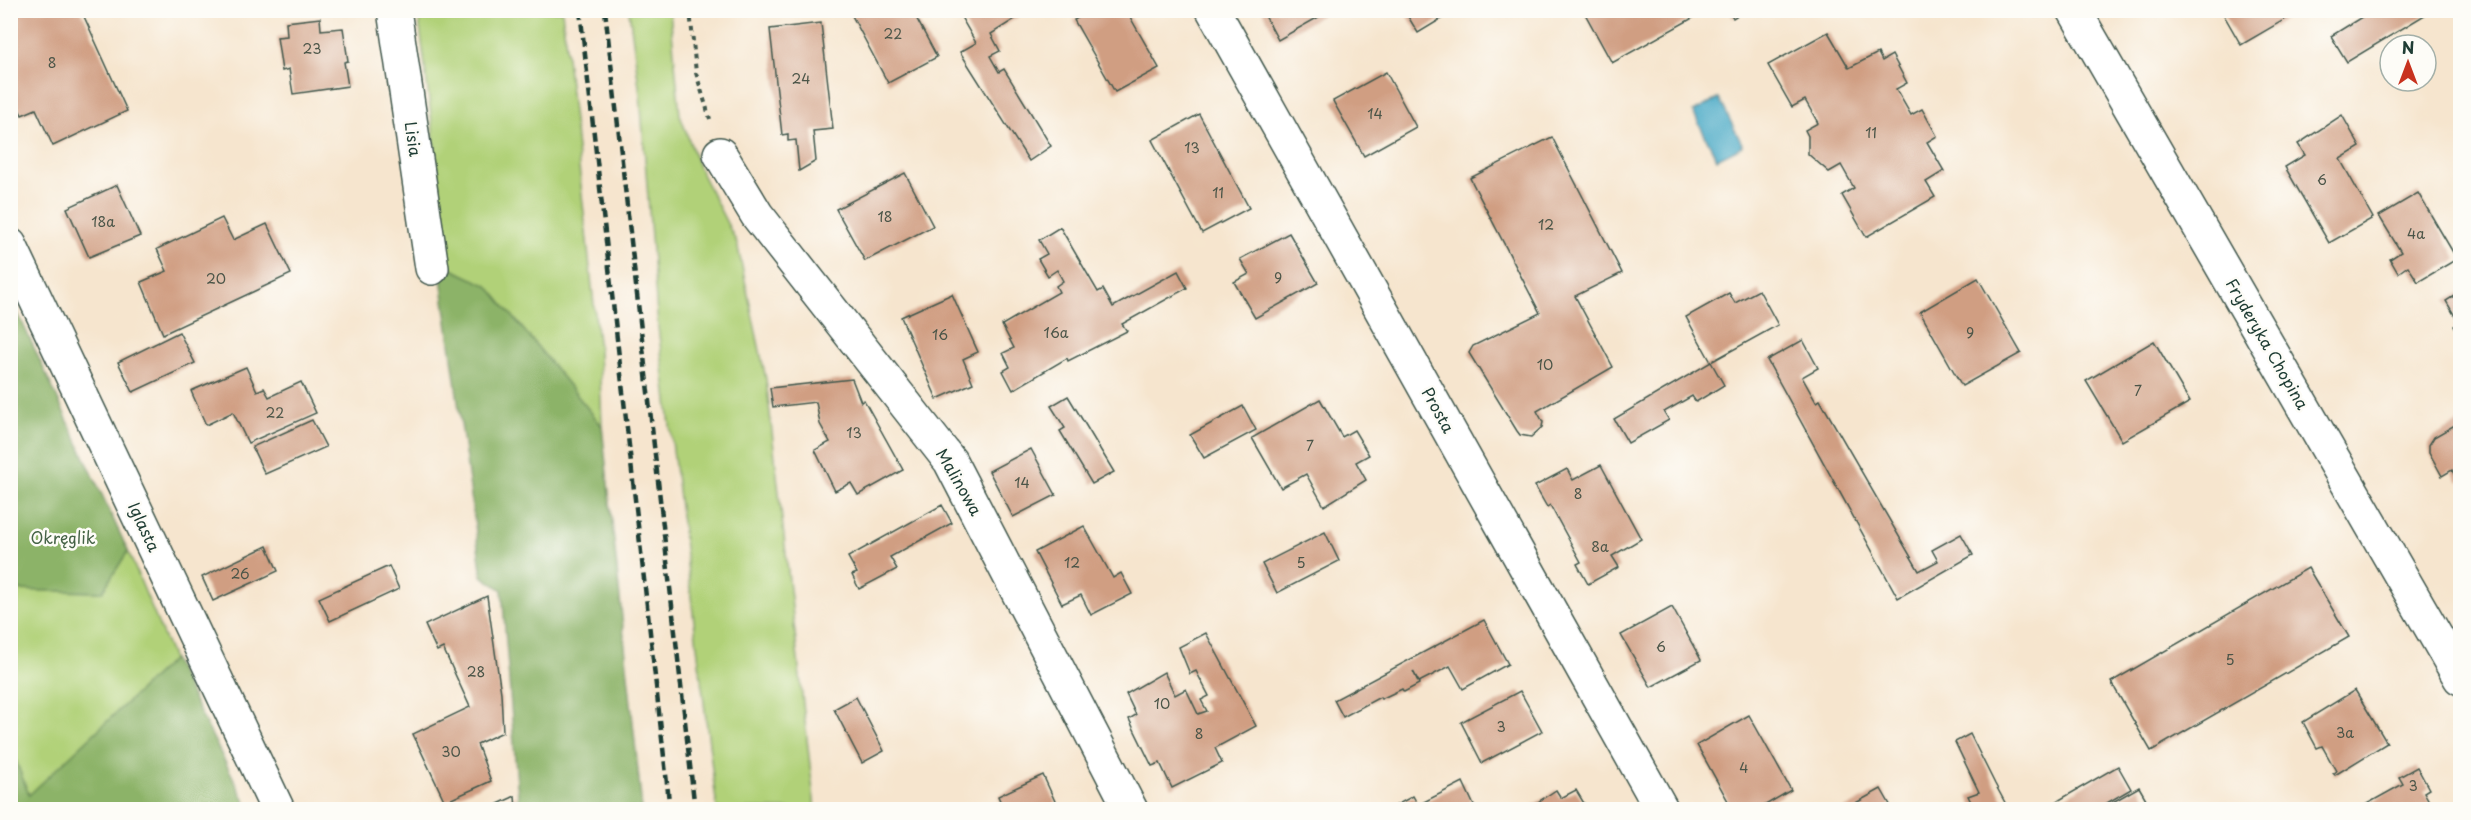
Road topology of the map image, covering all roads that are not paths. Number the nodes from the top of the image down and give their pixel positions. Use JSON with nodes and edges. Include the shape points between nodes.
{"nodes":[{"id":1,"x":394,"y":10,"type":"edge"},
{"id":2,"x":1213,"y":10,"type":"edge"},
{"id":3,"x":2074,"y":10,"type":"edge"},
{"id":4,"x":720,"y":154,"type":"road end"},
{"id":5,"x":10,"y":245,"type":"edge"},
{"id":6,"x":432,"y":268,"type":"dead end"},
{"id":7,"x":2460,"y":678,"type":"edge"},
{"id":8,"x":278,"y":810,"type":"edge"},
{"id":9,"x":1131,"y":810,"type":"edge"},
{"id":10,"x":1662,"y":810,"type":"edge"}],
"edges":[{"from":1,"to":6,"type":"street","name":"Lisia"},
{"from":2,"to":10,"type":"street","name":"Prosta"},
{"from":3,"to":7,"type":"street","name":"Fryderyka Chopina"},
{"from":4,"to":9,"type":"street","name":"Malinowa","via":[[757,215],[950,461]]},
{"from":5,"to":8,"type":"street","name":"Iglasta"}]}
